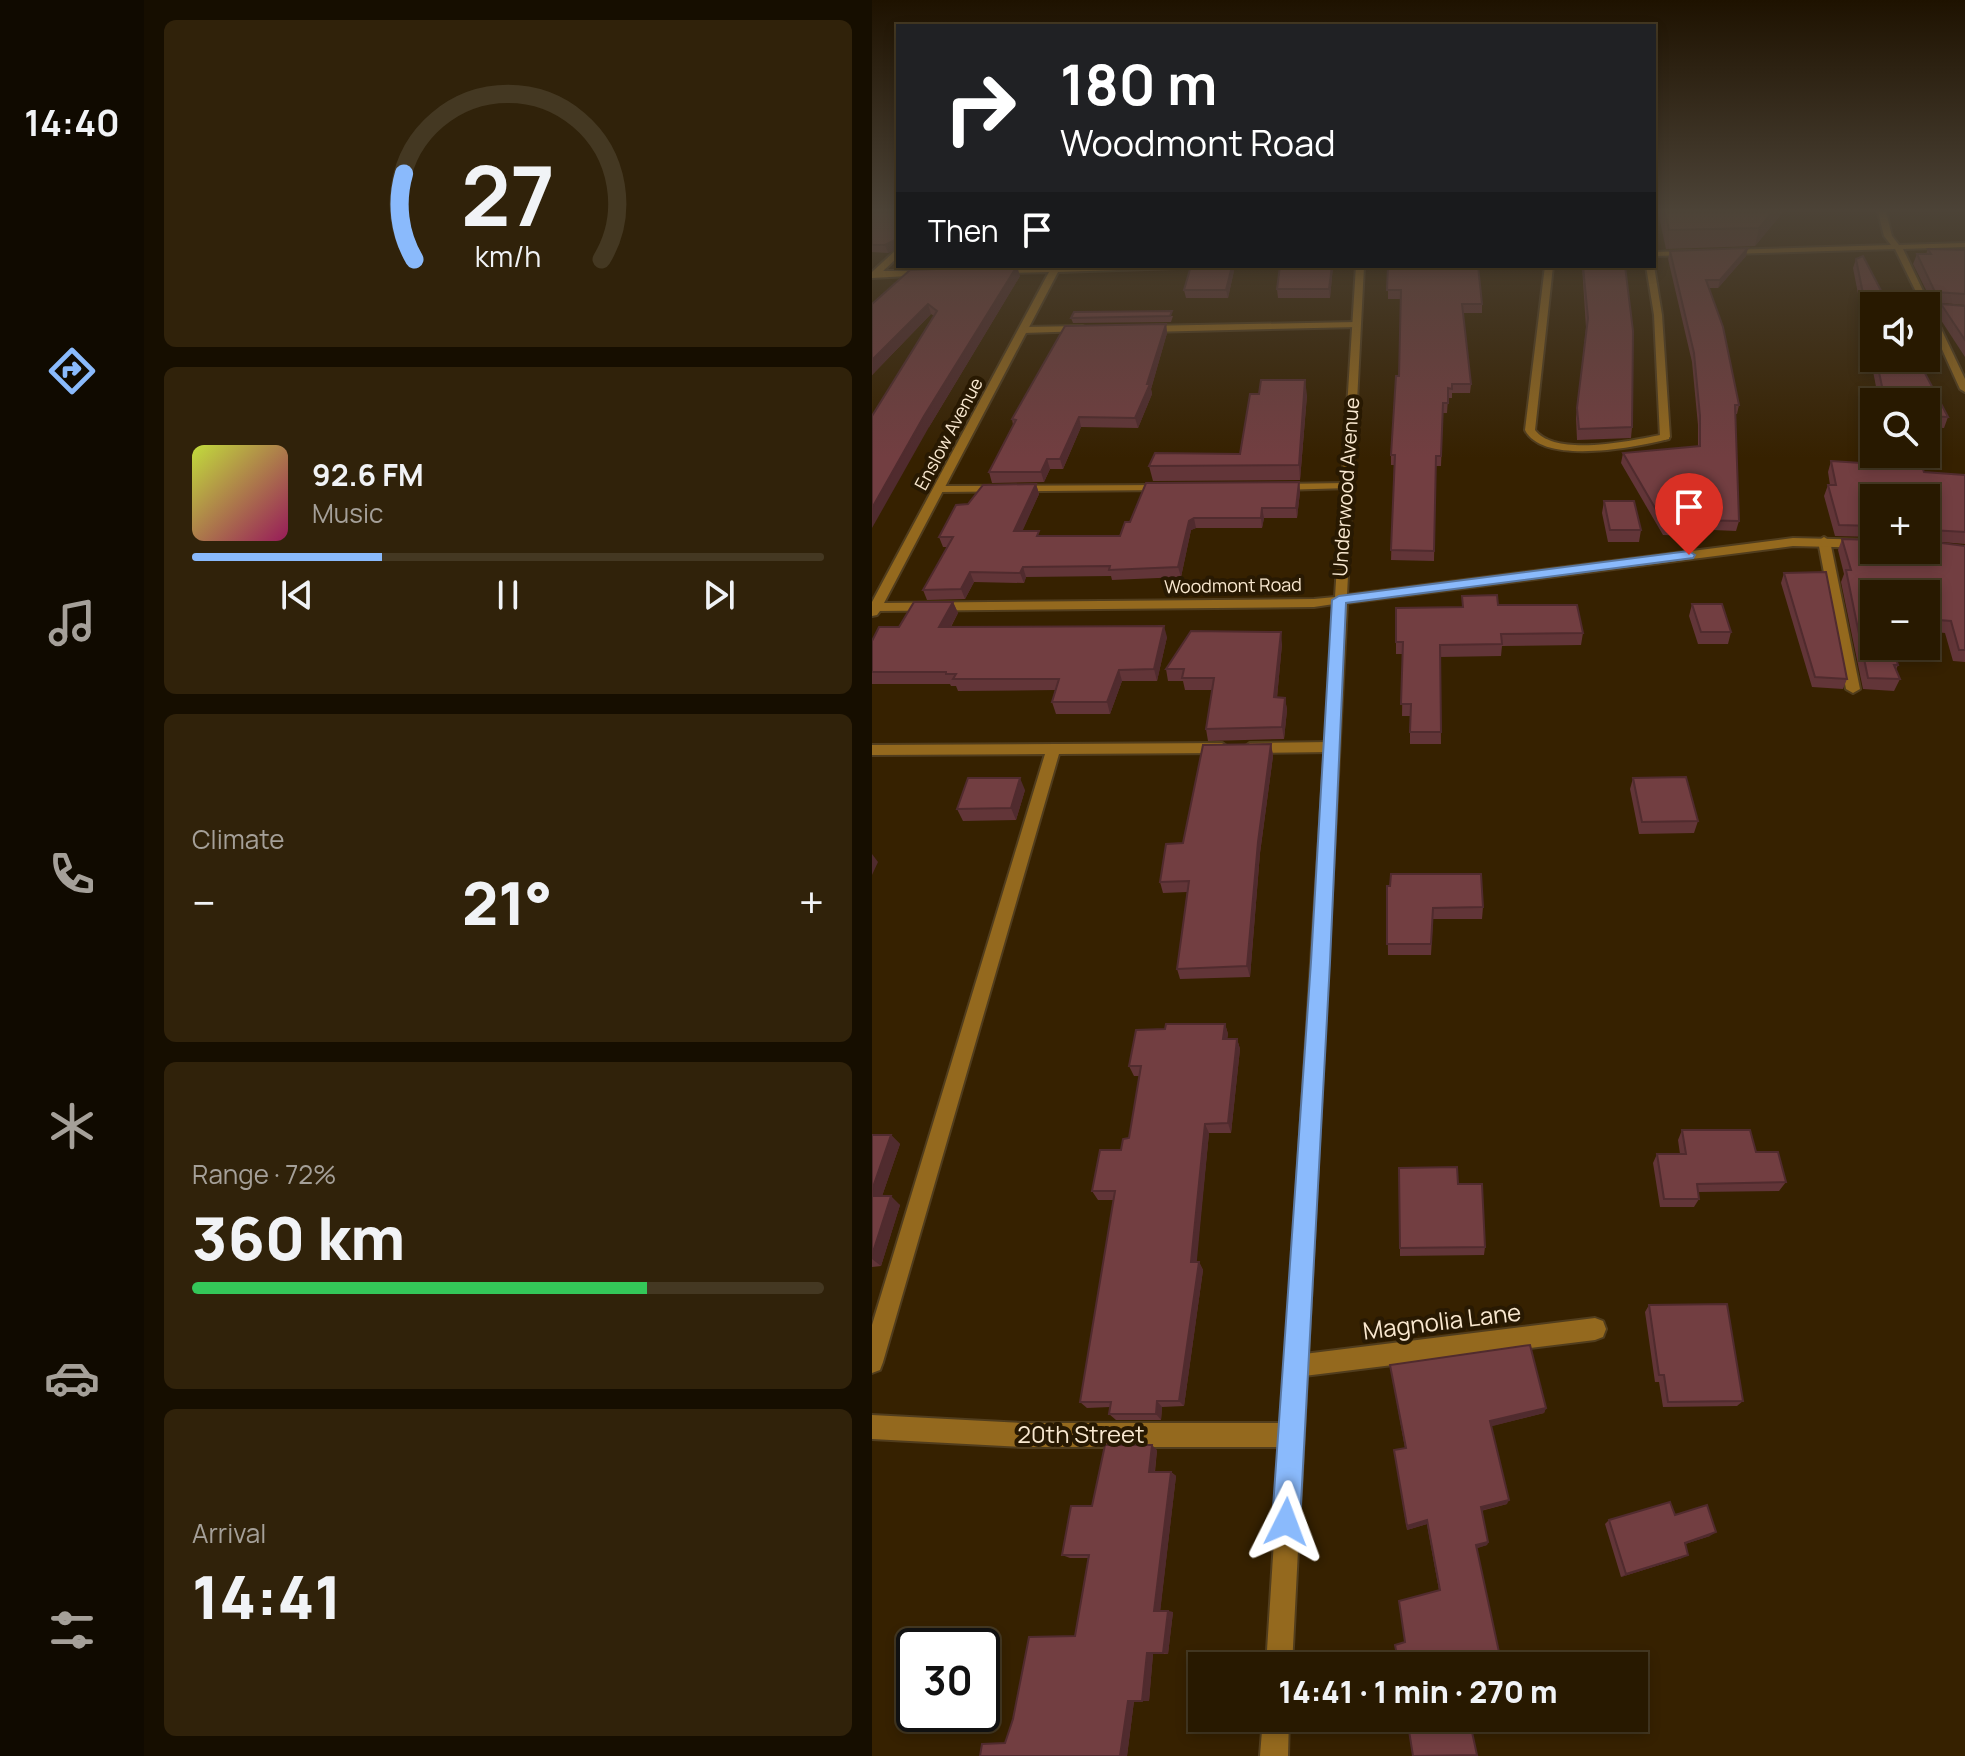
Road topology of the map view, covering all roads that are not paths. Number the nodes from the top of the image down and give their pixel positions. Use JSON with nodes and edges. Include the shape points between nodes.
{"nodes":[{"id":1,"x":1042,"y":294,"type":"edge"},
{"id":2,"x":1358,"y":294,"type":"edge"},
{"id":3,"x":1546,"y":294,"type":"edge"},
{"id":4,"x":1655,"y":294,"type":"edge"},
{"id":5,"x":1940,"y":309,"type":"edge"},
{"id":6,"x":1965,"y":310,"type":"edge"},
{"id":7,"x":1356,"y":325,"type":"junction"},
{"id":8,"x":1097,"y":329,"type":"edge"},
{"id":9,"x":1129,"y":329,"type":"edge"},
{"id":10,"x":1023,"y":330,"type":"junction"},
{"id":11,"x":1940,"y":334,"type":"edge"},
{"id":12,"x":1965,"y":389,"type":"edge"},
{"id":13,"x":1346,"y":486,"type":"junction"},
{"id":14,"x":1178,"y":488,"type":"edge"},
{"id":15,"x":1261,"y":488,"type":"edge"},
{"id":16,"x":939,"y":489,"type":"junction"},
{"id":17,"x":1824,"y":541,"type":"junction"},
{"id":18,"x":1860,"y":543,"type":"edge"},
{"id":19,"x":1339,"y":600,"type":"junction"},
{"id":20,"x":874,"y":610,"type":"edge"},
{"id":21,"x":1853,"y":689,"type":"dead end"},
{"id":22,"x":1332,"y":747,"type":"junction"},
{"id":23,"x":872,"y":750,"type":"edge"},
{"id":24,"x":1053,"y":751,"type":"junction"},
{"id":25,"x":1595,"y":1329,"type":"dead end"},
{"id":26,"x":872,"y":1362,"type":"edge"},
{"id":27,"x":1296,"y":1366,"type":"junction"},
{"id":28,"x":872,"y":1427,"type":"edge"},
{"id":29,"x":1290,"y":1435,"type":"junction"},
{"id":30,"x":1280,"y":1652,"type":"edge"},
{"id":31,"x":1275,"y":1732,"type":"edge"},
{"id":32,"x":1274,"y":1756,"type":"edge"}],
"edges":[{"from":1,"to":10,"type":"street","name":"Enslow Avenue"},
{"from":2,"to":7,"type":"street","name":"Underwood Avenue"},
{"from":3,"to":4,"type":"street","via":[[1530,430],[1549,444],[1594,447],[1665,437]]},
{"from":5,"to":6,"type":"street"},
{"from":7,"to":9,"type":"street"},
{"from":7,"to":13,"type":"street","name":"Underwood Avenue"},
{"from":8,"to":10,"type":"street"},
{"from":10,"to":16,"type":"street","name":"Enslow Avenue"},
{"from":11,"to":12,"type":"street"},
{"from":13,"to":15,"type":"street"},
{"from":13,"to":19,"type":"street","name":"Underwood Avenue"},
{"from":14,"to":16,"type":"street"},
{"from":16,"to":20,"type":"street","name":"Enslow Avenue"},
{"from":17,"to":18,"type":"street","name":"Woodmont Road"},
{"from":17,"to":19,"type":"street","name":"Woodmont Road"},
{"from":17,"to":21,"type":"street"},
{"from":19,"to":20,"type":"street","name":"Woodmont Road"},
{"from":19,"to":22,"type":"street","name":"Underwood Avenue"},
{"from":22,"to":24,"type":"street"},
{"from":22,"to":27,"type":"street","name":"Underwood Avenue"},
{"from":23,"to":24,"type":"street"},
{"from":24,"to":26,"type":"street"},
{"from":25,"to":27,"type":"street","name":"Magnolia Lane"},
{"from":27,"to":29,"type":"street","name":"Underwood Avenue"},
{"from":28,"to":29,"type":"street","name":"20th Street","via":[[1022,1435]]},
{"from":29,"to":30,"type":"street","name":"Underwood Avenue"},
{"from":31,"to":32,"type":"street"}]}
